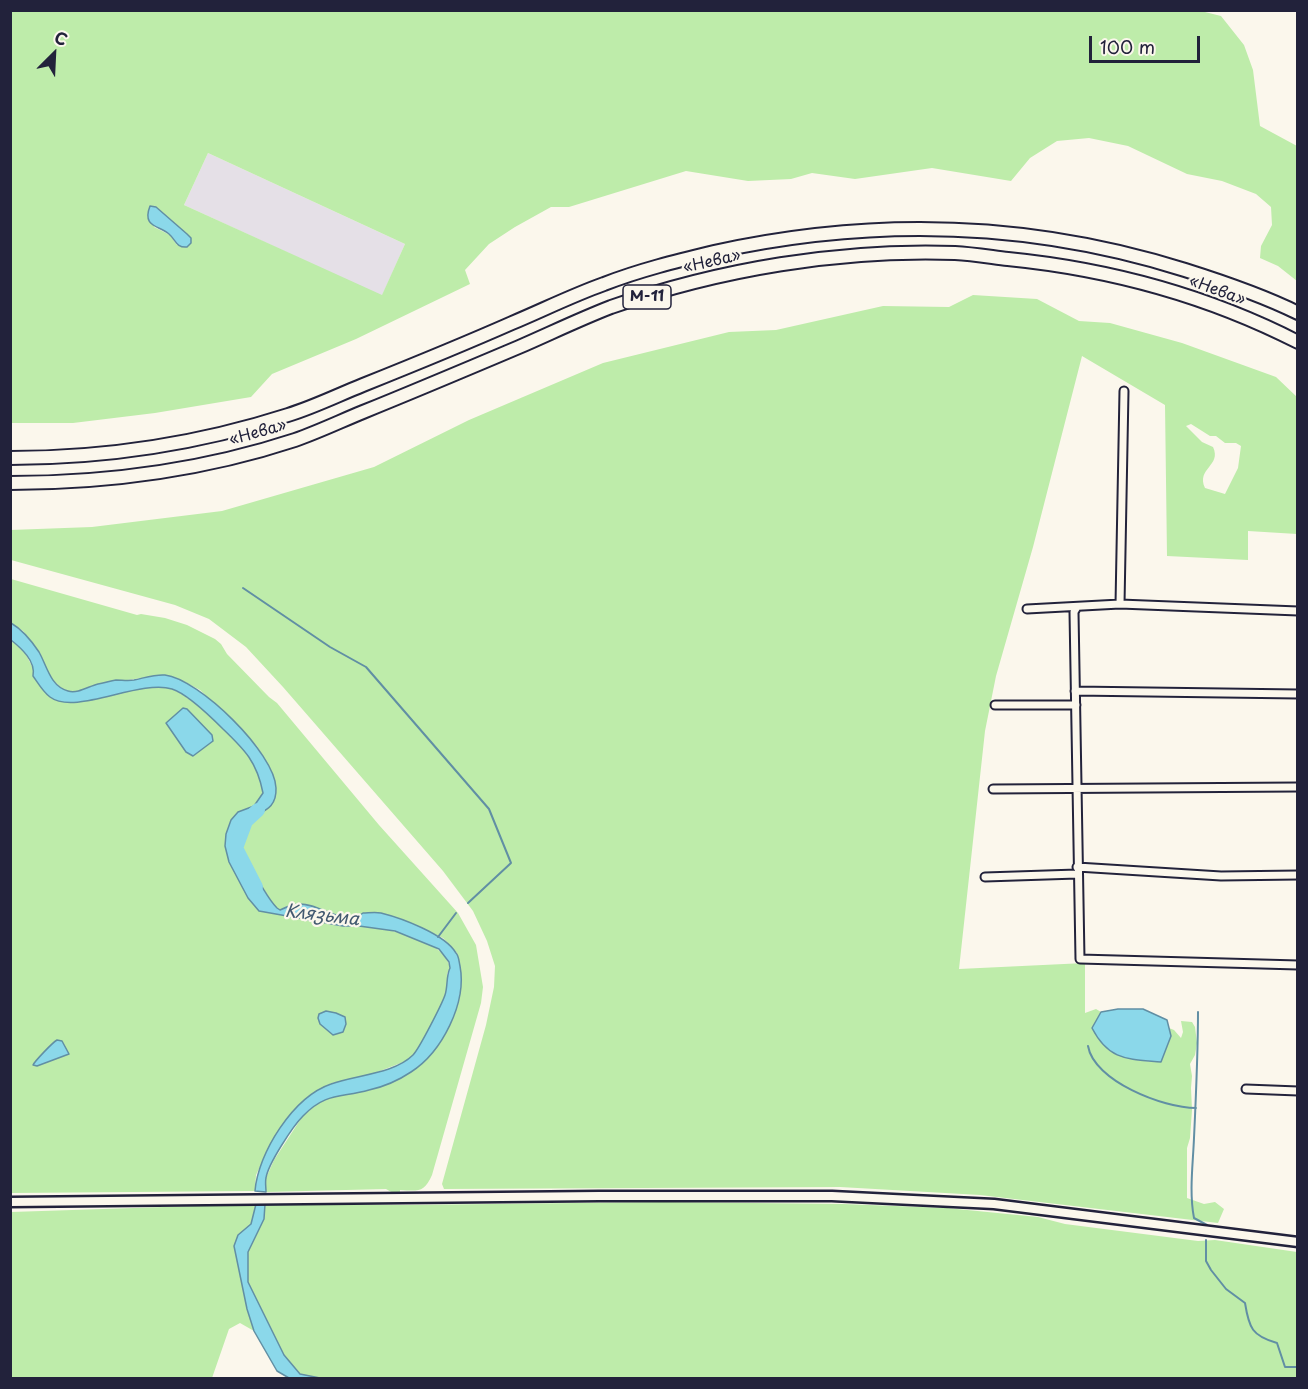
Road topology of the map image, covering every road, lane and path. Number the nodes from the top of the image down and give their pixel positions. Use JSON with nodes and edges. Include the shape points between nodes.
{"nodes":[{"id":1,"x":1298,"y":313,"type":"edge"},
{"id":2,"x":1298,"y":342,"type":"edge"},
{"id":3,"x":1124,"y":391,"type":"dead end"},
{"id":4,"x":10,"y":458,"type":"edge"},
{"id":5,"x":10,"y":483,"type":"edge"},
{"id":6,"x":1120,"y":604,"type":"junction"},
{"id":7,"x":1077,"y":607,"type":"junction"},
{"id":8,"x":1027,"y":609,"type":"dead end"},
{"id":9,"x":1298,"y":611,"type":"edge"},
{"id":10,"x":1075,"y":692,"type":"junction"},
{"id":11,"x":1298,"y":694,"type":"edge"},
{"id":12,"x":995,"y":705,"type":"dead end"},
{"id":13,"x":1076,"y":705,"type":"junction"},
{"id":14,"x":1077,"y":787,"type":"junction"},
{"id":15,"x":1298,"y":787,"type":"edge"},
{"id":16,"x":993,"y":789,"type":"dead end"},
{"id":17,"x":1077,"y":871,"type":"junction"},
{"id":18,"x":1298,"y":875,"type":"edge"},
{"id":19,"x":985,"y":877,"type":"dead end"},
{"id":20,"x":1298,"y":965,"type":"edge"},
{"id":21,"x":1246,"y":1089,"type":"dead end"},
{"id":22,"x":1298,"y":1092,"type":"edge"},
{"id":23,"x":10,"y":1202,"type":"edge"},
{"id":24,"x":1298,"y":1242,"type":"edge"}],
"edges":[{"from":1,"to":4,"type":"highway","name":"«Нева»","number":"М-11","via":[[1229,284],[1090,245],[953,228],[842,232],[678,260],[605,283],[290,415],[140,450]]},
{"from":2,"to":5,"type":"highway","name":"«Нева»","number":"М-11","via":[[1221,308],[1150,285],[1083,270],[957,253],[840,257],[756,269],[684,285],[610,308],[296,439],[221,460],[138,476]]},
{"from":3,"to":6,"type":"street"},
{"from":6,"to":7,"type":"street"},
{"from":6,"to":9,"type":"street"},
{"from":7,"to":8,"type":"street"},
{"from":7,"to":10,"type":"street"},
{"from":10,"to":11,"type":"street"},
{"from":10,"to":13,"type":"street"},
{"from":12,"to":13,"type":"street"},
{"from":13,"to":14,"type":"street"},
{"from":14,"to":15,"type":"street"},
{"from":14,"to":16,"type":"street"},
{"from":14,"to":17,"type":"street"},
{"from":17,"to":18,"type":"street"},
{"from":17,"to":19,"type":"street"},
{"from":17,"to":20,"type":"street","via":[[1080,959]]},
{"from":21,"to":22,"type":"street"},
{"from":23,"to":24,"type":"street","via":[[799,1195],[994,1204]]}]}
